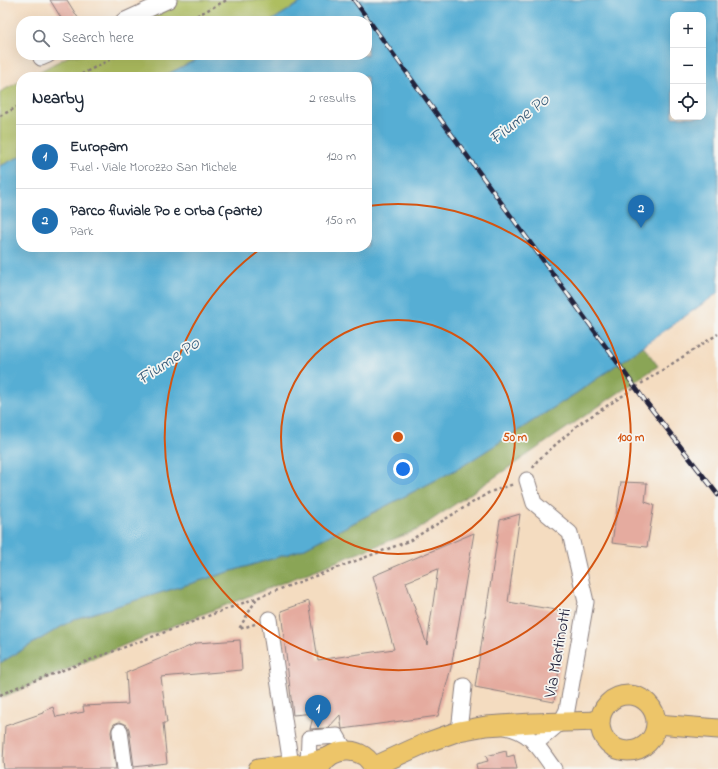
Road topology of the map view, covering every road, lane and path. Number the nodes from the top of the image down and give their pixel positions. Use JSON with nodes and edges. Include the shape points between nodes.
{"nodes":[{"id":1,"x":169,"y":0,"type":"edge"},
{"id":2,"x":227,"y":0,"type":"edge"},
{"id":3,"x":134,"y":16,"type":"edge"},
{"id":4,"x":196,"y":16,"type":"edge"},
{"id":5,"x":109,"y":60,"type":"edge"},
{"id":6,"x":86,"y":72,"type":"edge"},
{"id":7,"x":16,"y":108,"type":"edge"},
{"id":8,"x":0,"y":116,"type":"edge"},
{"id":9,"x":718,"y":334,"type":"edge"},
{"id":10,"x":527,"y":480,"type":"junction"},
{"id":11,"x":257,"y":597,"type":"junction"},
{"id":12,"x":268,"y":619,"type":"joint"},
{"id":13,"x":464,"y":686,"type":"dead end"},
{"id":14,"x":0,"y":695,"type":"edge"},
{"id":15,"x":600,"y":721,"type":"junction"},
{"id":16,"x":561,"y":722,"type":"junction"},
{"id":17,"x":657,"y":724,"type":"junction"},
{"id":18,"x":500,"y":726,"type":"junction"},
{"id":19,"x":718,"y":729,"type":"edge"},
{"id":20,"x":120,"y":730,"type":"dead end"},
{"id":21,"x":459,"y":731,"type":"junction"},
{"id":22,"x":535,"y":744,"type":"junction"},
{"id":23,"x":318,"y":761,"type":"edge"},
{"id":24,"x":374,"y":768,"type":"edge"},
{"id":25,"x":125,"y":769,"type":"edge"},
{"id":26,"x":258,"y":769,"type":"edge"},
{"id":27,"x":554,"y":769,"type":"edge"}],
"edges":[{"from":1,"to":3,"type":"street"},
{"from":2,"to":4,"type":"path"},
{"from":5,"to":6,"type":"path"},
{"from":7,"to":8,"type":"path"},
{"from":9,"to":10,"type":"path","via":[[579,424],[537,461]]},
{"from":10,"to":11,"type":"path","via":[[490,492],[409,541]]},
{"from":10,"to":16,"type":"street","name":"Via Martinotti","via":[[534,503],[570,533],[586,602],[567,710]]},
{"from":11,"to":12,"type":"path","via":[[239,629]]},
{"from":11,"to":14,"type":"path"},
{"from":12,"to":23,"type":"street"},
{"from":13,"to":21,"type":"street"},
{"from":15,"to":16,"type":"main road"},
{"from":15,"to":17,"type":"main road","via":[[603,710],[611,700],[630,694],[648,702],[653,708]]},
{"from":15,"to":17,"type":"main road","via":[[602,733],[608,743],[615,748],[631,751],[639,749],[651,739]]},
{"from":16,"to":18,"type":"main road"},
{"from":16,"to":22,"type":"street","name":"Via Martinotti"},
{"from":17,"to":19,"type":"main road"},
{"from":18,"to":21,"type":"main road"},
{"from":18,"to":22,"type":"street","via":[[516,729]]},
{"from":20,"to":25,"type":"street"},
{"from":21,"to":24,"type":"main road","via":[[428,742]]},
{"from":22,"to":27,"type":"street"},
{"from":23,"to":24,"type":"main road","via":[[354,751],[362,754]]},
{"from":23,"to":26,"type":"main road"}]}
